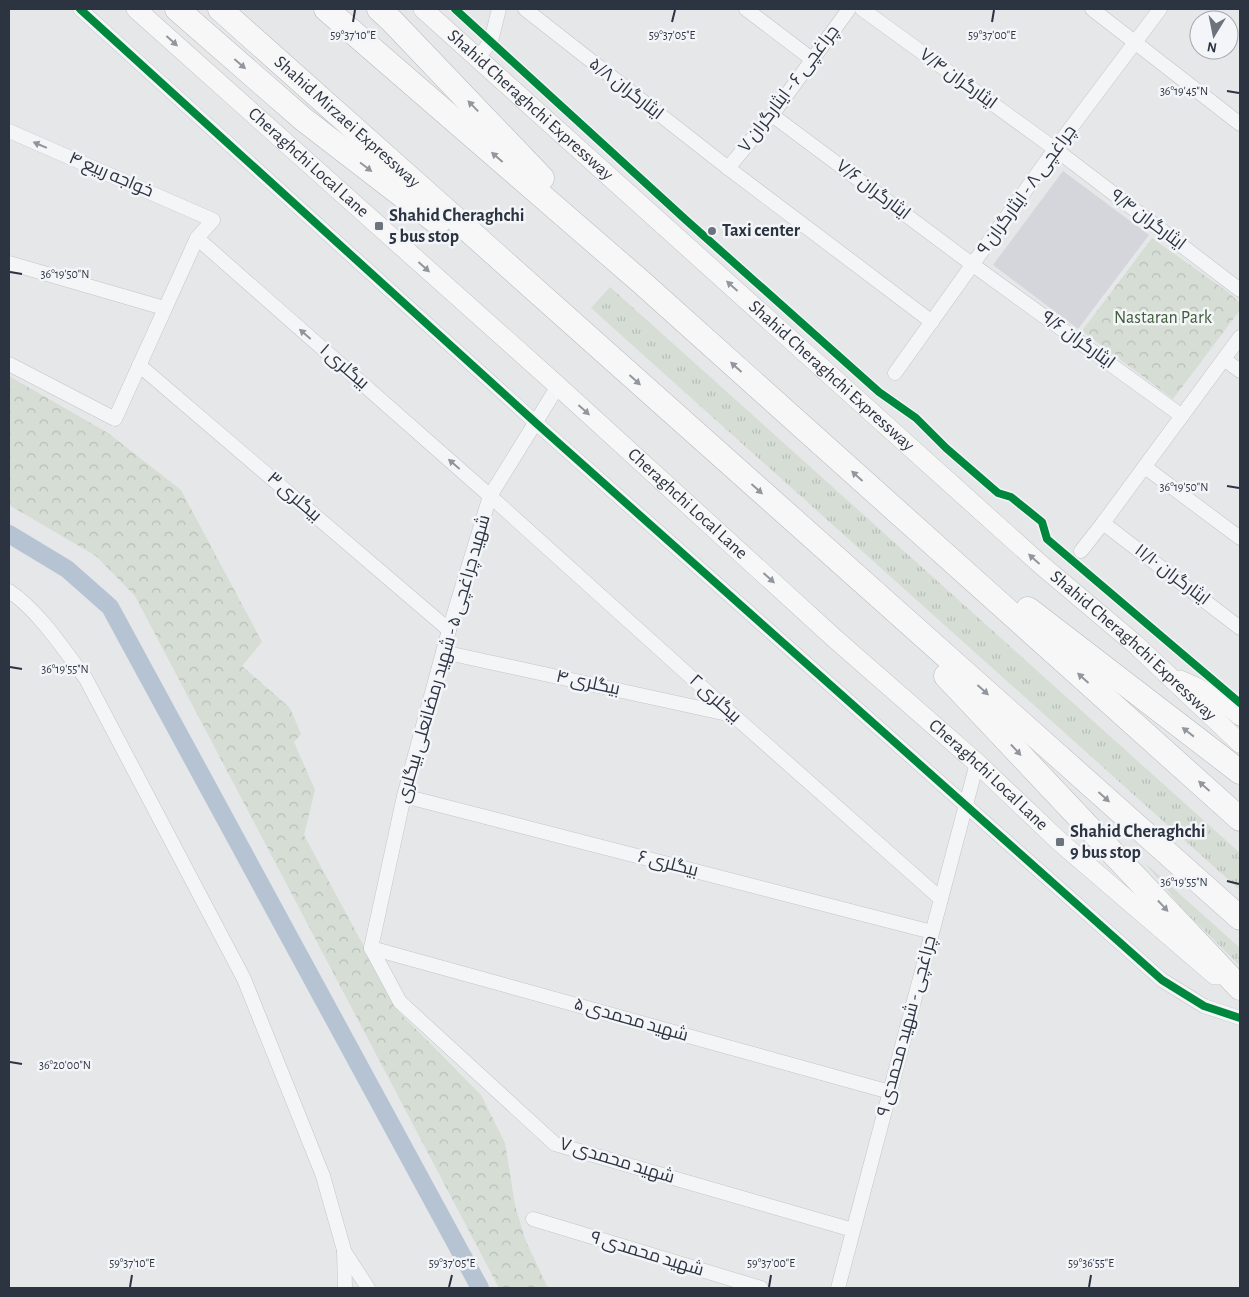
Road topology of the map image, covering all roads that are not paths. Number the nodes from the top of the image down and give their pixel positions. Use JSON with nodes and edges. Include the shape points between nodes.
{"nodes":[{"id":1,"x":80,"y":9,"type":"edge"},
{"id":2,"x":136,"y":9,"type":"edge"},
{"id":3,"x":177,"y":9,"type":"edge"},
{"id":4,"x":220,"y":9,"type":"edge"},
{"id":5,"x":326,"y":9,"type":"edge"},
{"id":6,"x":379,"y":9,"type":"edge"},
{"id":7,"x":423,"y":9,"type":"edge"},
{"id":8,"x":499,"y":9,"type":"edge"},
{"id":9,"x":525,"y":9,"type":"edge"},
{"id":10,"x":746,"y":9,"type":"edge"},
{"id":11,"x":849,"y":9,"type":"edge"},
{"id":12,"x":862,"y":9,"type":"edge"},
{"id":13,"x":1092,"y":9,"type":"edge"},
{"id":14,"x":1160,"y":9,"type":"edge"},
{"id":15,"x":1135,"y":42,"type":"junction"},
{"id":16,"x":478,"y":58,"type":"junction"},
{"id":17,"x":813,"y":60,"type":"junction"},
{"id":18,"x":772,"y":115,"type":"junction"},
{"id":19,"x":1240,"y":124,"type":"edge"},
{"id":20,"x":9,"y":131,"type":"edge"},
{"id":21,"x":1055,"y":149,"type":"junction"},
{"id":22,"x":728,"y":168,"type":"junction"},
{"id":23,"x":197,"y":238,"type":"junction"},
{"id":24,"x":9,"y":263,"type":"edge"},
{"id":25,"x":973,"y":265,"type":"junction"},
{"id":26,"x":640,"y":281,"type":"junction"},
{"id":27,"x":1240,"y":290,"type":"edge"},
{"id":28,"x":164,"y":308,"type":"junction"},
{"id":29,"x":932,"y":322,"type":"junction"},
{"id":30,"x":586,"y":336,"type":"junction"},
{"id":31,"x":1240,"y":337,"type":"edge"},
{"id":32,"x":1224,"y":359,"type":"junction"},
{"id":33,"x":9,"y":364,"type":"edge"},
{"id":34,"x":139,"y":365,"type":"junction"},
{"id":35,"x":1240,"y":370,"type":"edge"},
{"id":36,"x":895,"y":373,"type":"dead end"},
{"id":37,"x":558,"y":386,"type":"junction"},
{"id":38,"x":1182,"y":416,"type":"junction"},
{"id":39,"x":536,"y":423,"type":"junction"},
{"id":40,"x":1145,"y":467,"type":"junction"},
{"id":41,"x":876,"y":493,"type":"junction"},
{"id":42,"x":490,"y":496,"type":"junction"},
{"id":43,"x":1103,"y":523,"type":"junction"},
{"id":44,"x":1240,"y":538,"type":"edge"},
{"id":45,"x":1081,"y":551,"type":"dead end"},
{"id":46,"x":838,"y":562,"type":"junction"},
{"id":47,"x":9,"y":591,"type":"edge"},
{"id":48,"x":1240,"y":628,"type":"edge"},
{"id":49,"x":449,"y":630,"type":"junction"},
{"id":50,"x":443,"y":652,"type":"junction"},
{"id":51,"x":1168,"y":675,"type":"junction"},
{"id":52,"x":733,"y":715,"type":"junction"},
{"id":53,"x":1240,"y":716,"type":"edge"},
{"id":54,"x":1240,"y":742,"type":"edge"},
{"id":55,"x":977,"y":763,"type":"junction"},
{"id":56,"x":1240,"y":772,"type":"edge"},
{"id":57,"x":404,"y":796,"type":"junction"},
{"id":58,"x":966,"y":806,"type":"junction"},
{"id":59,"x":1240,"y":819,"type":"edge"},
{"id":60,"x":941,"y":899,"type":"junction"},
{"id":61,"x":1240,"y":918,"type":"edge"},
{"id":62,"x":932,"y":932,"type":"junction"},
{"id":63,"x":371,"y":948,"type":"junction"},
{"id":64,"x":1240,"y":988,"type":"edge"},
{"id":65,"x":1240,"y":996,"type":"edge"},
{"id":66,"x":1240,"y":1018,"type":"edge"},
{"id":67,"x":890,"y":1092,"type":"junction"},
{"id":68,"x":533,"y":1219,"type":"dead end"},
{"id":69,"x":853,"y":1230,"type":"junction"},
{"id":70,"x":344,"y":1250,"type":"junction"},
{"id":71,"x":345,"y":1288,"type":"edge"},
{"id":72,"x":368,"y":1288,"type":"edge"},
{"id":73,"x":762,"y":1288,"type":"edge"},
{"id":74,"x":838,"y":1288,"type":"edge"}],
"edges":[{"from":1,"to":39,"type":"street"},
{"from":2,"to":37,"type":"main road","name":"Cheraghchi Local Lane","one_way":true},
{"from":3,"to":30,"type":"highway","one_way":true,"via":[[303,119]]},
{"from":4,"to":30,"type":"highway","name":"Shahid Mirzaei Expressway"},
{"from":26,"to":5,"type":"highway","one_way":true},
{"from":26,"to":6,"type":"highway","one_way":true},
{"from":7,"to":16,"type":"main road","name":"Shahid Cheraghchi Expressway"},
{"from":8,"to":16,"type":"street","via":[[490,41]]},
{"from":9,"to":22,"type":"street","name":"ایثارگران ۵/۸"},
{"from":10,"to":17,"type":"street"},
{"from":11,"to":17,"type":"street","name":"چراغچی ۶ - ایثارگران ۷"},
{"from":12,"to":21,"type":"street","name":"ایثارگران ۷/۴"},
{"from":13,"to":15,"type":"street"},
{"from":14,"to":15,"type":"street","name":"چراغچی ۸ - ایثارگران ۹"},
{"from":15,"to":19,"type":"street"},
{"from":15,"to":21,"type":"street","name":"چراغچی ۸ - ایثارگران ۹"},
{"from":51,"to":16,"type":"main road","name":"Shahid Cheraghchi Expressway","one_way":true},
{"from":17,"to":18,"type":"street","name":"چراغچی ۶ - ایثارگران ۷"},
{"from":18,"to":22,"type":"street","name":"چراغچی ۶ - ایثارگران ۷"},
{"from":18,"to":25,"type":"street","name":"ایثارگران ۷/۶"},
{"from":23,"to":20,"type":"street","name":"خواجه ربیع ۴","one_way":true,"via":[[213,220]]},
{"from":21,"to":25,"type":"street","name":"چراغچی ۸ - ایثارگران ۹"},
{"from":21,"to":27,"type":"street","name":"ایثارگران ۹/۴"},
{"from":22,"to":29,"type":"street","name":"ایثارگران ۵/۸"},
{"from":23,"to":28,"type":"street"},
{"from":42,"to":23,"type":"street","name":"بیگلری ۱","one_way":true},
{"from":24,"to":28,"type":"street"},
{"from":25,"to":29,"type":"street","name":"چراغچی ۸ - ایثارگران ۹"},
{"from":25,"to":38,"type":"street","name":"ایثارگران ۹/۶"},
{"from":41,"to":26,"type":"highway","one_way":true},
{"from":28,"to":34,"type":"street"},
{"from":29,"to":36,"type":"street","name":"چراغچی ۸ - ایثارگران ۹"},
{"from":30,"to":46,"type":"highway","one_way":true},
{"from":31,"to":32,"type":"street"},
{"from":32,"to":35,"type":"street"},
{"from":32,"to":38,"type":"street"},
{"from":33,"to":34,"type":"street","via":[[115,419]]},
{"from":34,"to":49,"type":"street","name":"بیگلری ۳"},
{"from":37,"to":39,"type":"street","name":"شهید چراغچی ۵ - شهید رمضانعلی بیگلری"},
{"from":37,"to":55,"type":"main road","name":"Cheraghchi Local Lane","one_way":true,"via":[[833,637]]},
{"from":38,"to":40,"type":"street"},
{"from":39,"to":42,"type":"street","name":"شهید چراغچی ۵ - شهید رمضانعلی بیگلری"},
{"from":39,"to":58,"type":"street"},
{"from":40,"to":43,"type":"street"},
{"from":40,"to":44,"type":"street"},
{"from":56,"to":41,"type":"highway","one_way":true},
{"from":59,"to":41,"type":"highway","one_way":true},
{"from":42,"to":49,"type":"street","name":"شهید چراغچی ۵ - شهید رمضانعلی بیگلری"},
{"from":42,"to":52,"type":"street","name":"بیگلری ۲"},
{"from":43,"to":45,"type":"street"},
{"from":43,"to":48,"type":"street","name":"ایثارگران ۱۱/۱۰"},
{"from":46,"to":61,"type":"highway","one_way":true},
{"from":46,"to":64,"type":"highway","one_way":true},
{"from":47,"to":70,"type":"street","via":[[54,636],[86,679],[244,979],[323,1176]]},
{"from":49,"to":50,"type":"street","name":"شهید چراغچی ۵ - شهید رمضانعلی بیگلری"},
{"from":50,"to":52,"type":"street","name":"بیگلری ۴"},
{"from":50,"to":57,"type":"street","name":"شهید چراغچی ۵ - شهید رمضانعلی بیگلری"},
{"from":51,"to":53,"type":"main road","via":[[1203,689]]},
{"from":51,"to":54,"type":"main road","name":"Shahid Cheraghchi Expressway"},
{"from":52,"to":60,"type":"street","name":"بیگلری ۲"},
{"from":55,"to":58,"type":"street","name":"۹ چراغچی - شهید محمدی"},
{"from":55,"to":65,"type":"main road","name":"Cheraghchi Local Lane","via":[[1060,842]]},
{"from":57,"to":62,"type":"street","name":"بیگلری ۶"},
{"from":57,"to":63,"type":"street","name":"شهید چراغچی ۵ - شهید رمضانعلی بیگلری"},
{"from":58,"to":60,"type":"street","name":"۹ چراغچی - شهید محمدی"},
{"from":58,"to":66,"type":"street","via":[[1162,980],[1204,1006]]},
{"from":60,"to":62,"type":"street","name":"۹ چراغچی - شهید محمدی"},
{"from":62,"to":67,"type":"street","name":"۹ چراغچی - شهید محمدی"},
{"from":63,"to":67,"type":"street","name":"شهید محمدی ۵"},
{"from":63,"to":69,"type":"street","name":"شهید محمدی ۷","via":[[400,1002],[555,1144]]},
{"from":67,"to":69,"type":"street","name":"۹ چراغچی - شهید محمدی"},
{"from":68,"to":73,"type":"street","name":"شهید محمدی ۹"},
{"from":69,"to":74,"type":"street","name":"۹ چراغچی - شهید محمدی"},
{"from":70,"to":71,"type":"street"},
{"from":70,"to":72,"type":"street"}]}
